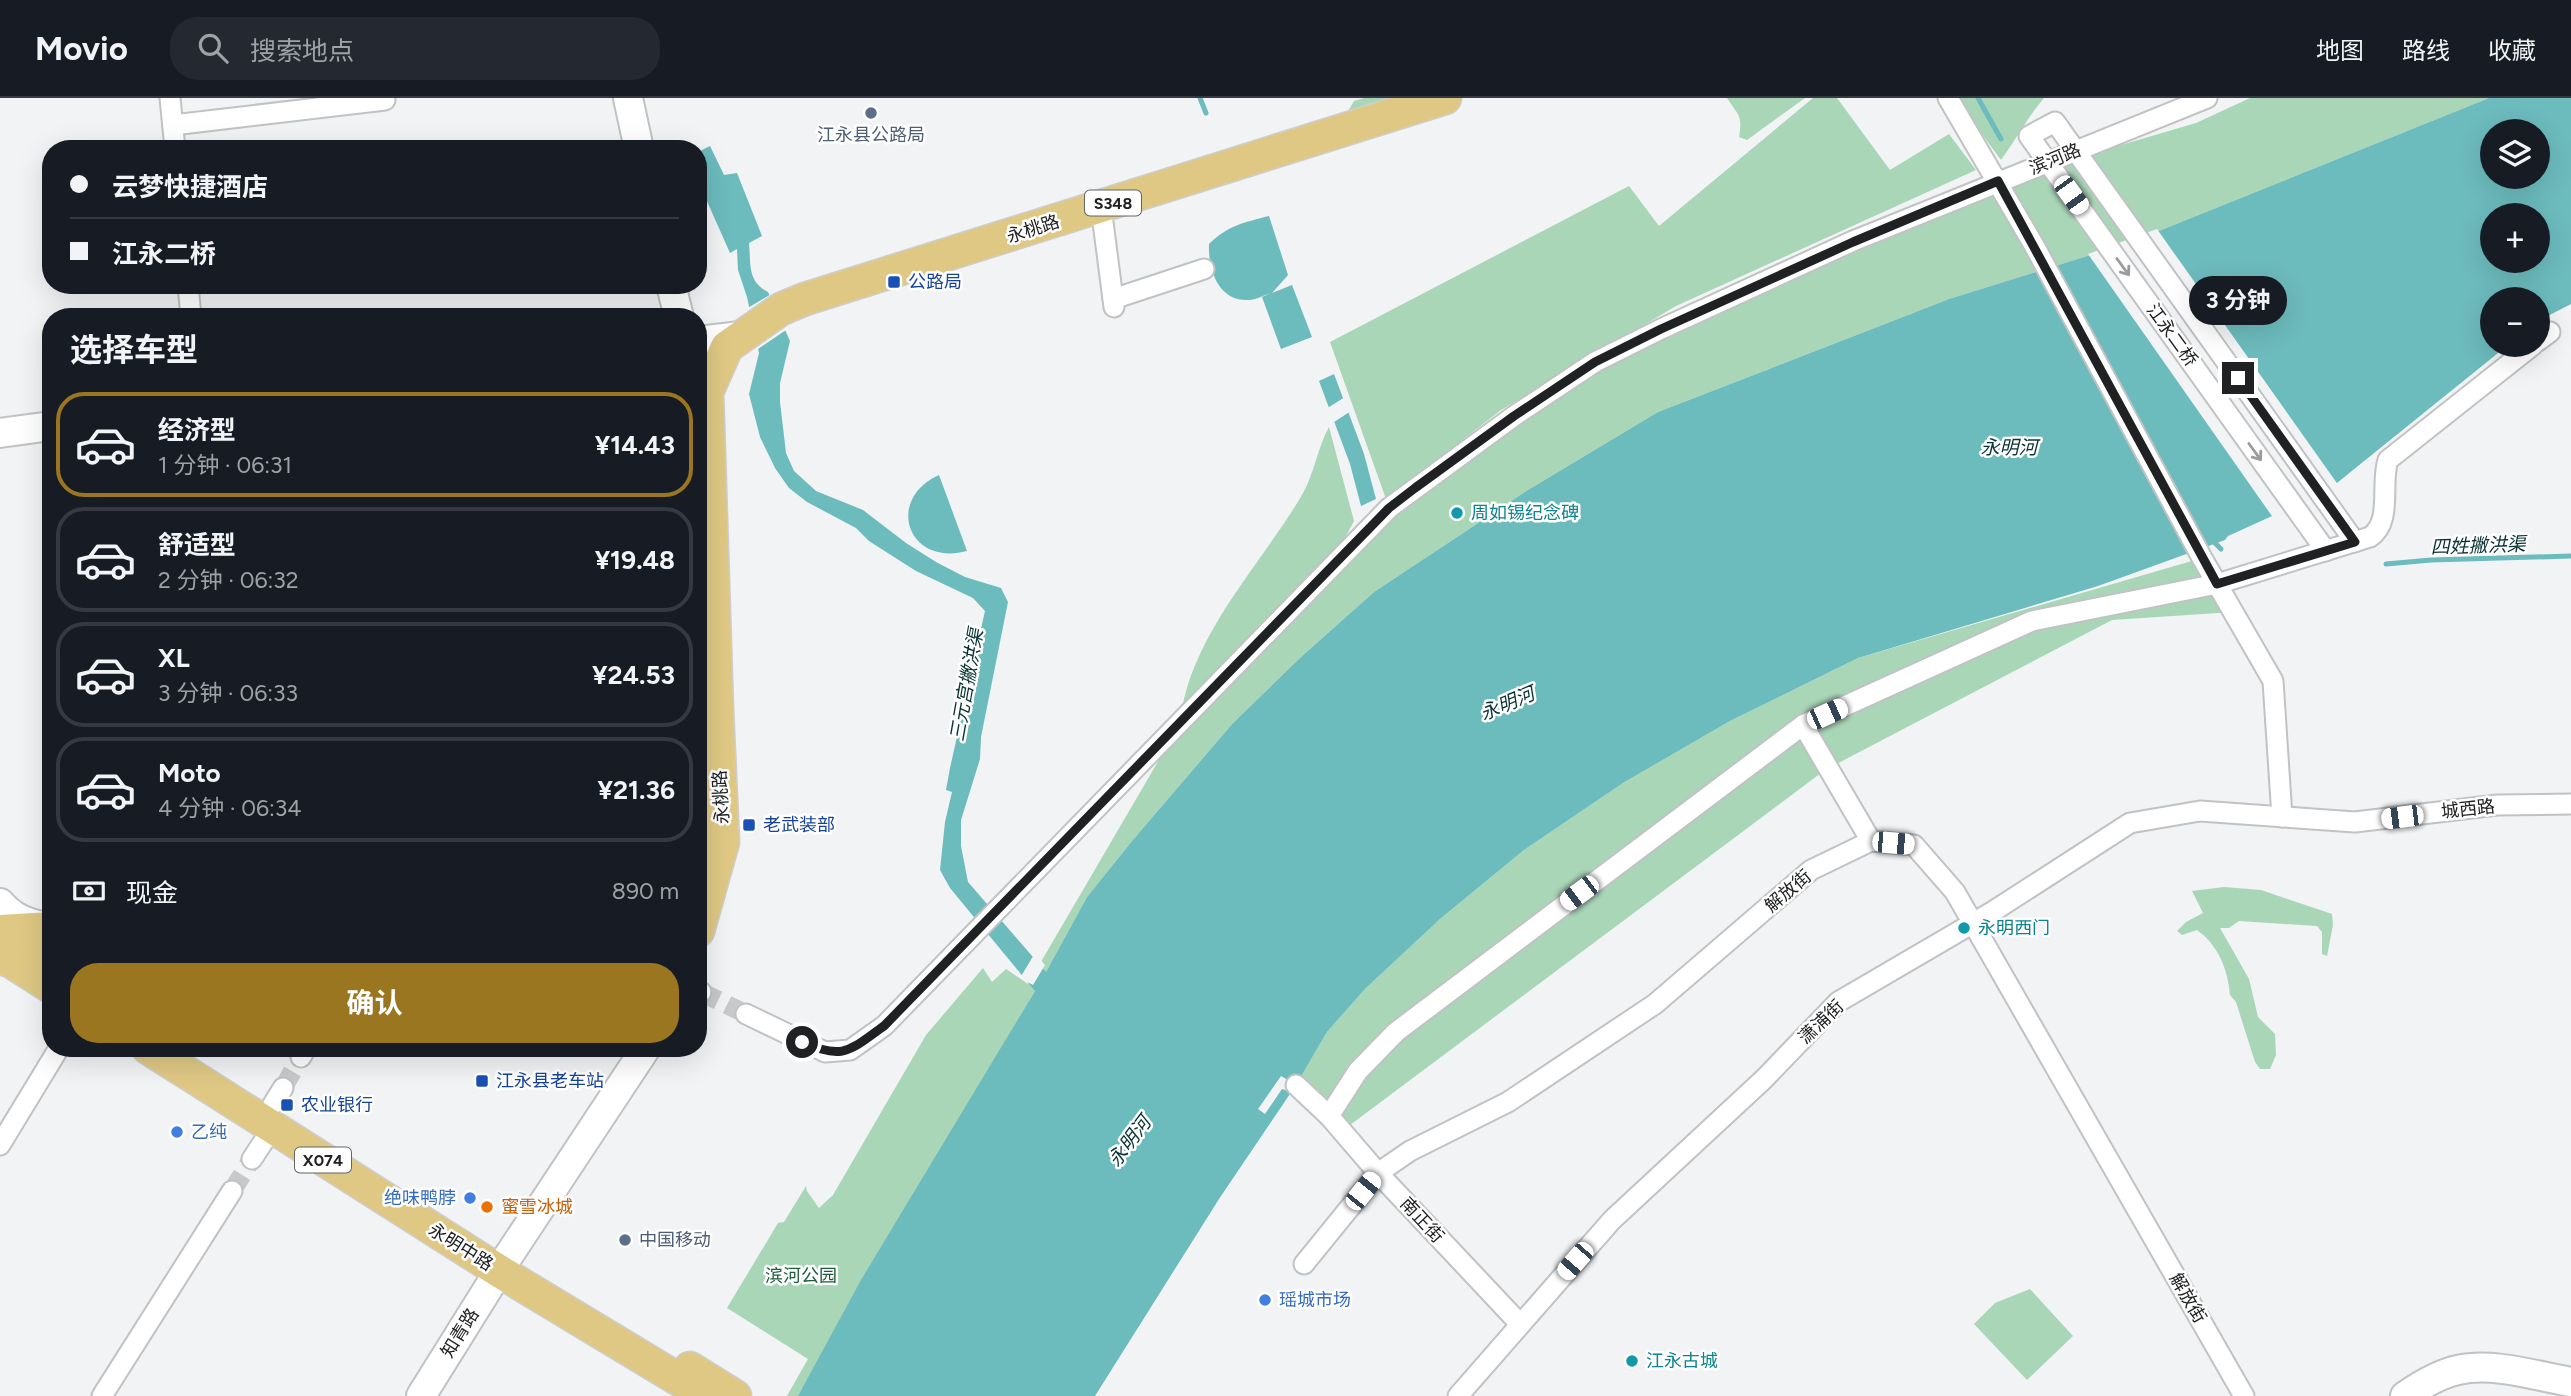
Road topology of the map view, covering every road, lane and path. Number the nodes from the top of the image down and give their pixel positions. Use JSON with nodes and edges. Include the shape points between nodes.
{"nodes":[{"id":1,"x":170,"y":98,"type":"edge"},
{"id":2,"x":628,"y":98,"type":"edge"},
{"id":3,"x":1446,"y":98,"type":"edge"},
{"id":4,"x":1948,"y":98,"type":"edge"},
{"id":5,"x":2207,"y":98,"type":"edge"},
{"id":6,"x":385,"y":100,"type":"dead end"},
{"id":7,"x":173,"y":125,"type":"junction"},
{"id":8,"x":174,"y":140,"type":"edge"},
{"id":9,"x":637,"y":140,"type":"edge"},
{"id":10,"x":2075,"y":151,"type":"junction"},
{"id":11,"x":2047,"y":162,"type":"junction"},
{"id":12,"x":1998,"y":181,"type":"junction"},
{"id":13,"x":1101,"y":207,"type":"junction"},
{"id":14,"x":1203,"y":269,"type":"dead end"},
{"id":15,"x":741,"y":336,"type":"junction"},
{"id":16,"x":707,"y":340,"type":"edge"},
{"id":17,"x":2518,"y":357,"type":"edge"},
{"id":18,"x":707,"y":377,"type":"edge"},
{"id":19,"x":42,"y":426,"type":"edge"},
{"id":20,"x":0,"y":433,"type":"edge"},
{"id":21,"x":2355,"y":542,"type":"junction"},
{"id":22,"x":2326,"y":551,"type":"junction"},
{"id":23,"x":2217,"y":584,"type":"junction"},
{"id":24,"x":1803,"y":725,"type":"junction"},
{"id":25,"x":2571,"y":804,"type":"edge"},
{"id":26,"x":2283,"y":817,"type":"junction"},
{"id":27,"x":1871,"y":841,"type":"junction"},
{"id":28,"x":707,"y":899,"type":"edge"},
{"id":29,"x":0,"y":902,"type":"edge"},
{"id":30,"x":1972,"y":924,"type":"junction"},
{"id":31,"x":0,"y":932,"type":"edge"},
{"id":32,"x":0,"y":945,"type":"edge"},
{"id":33,"x":40,"y":953,"type":"edge"},
{"id":34,"x":746,"y":1014,"type":"tunnel mouth"},
{"id":35,"x":54,"y":1057,"type":"edge"},
{"id":36,"x":168,"y":1057,"type":"edge"},
{"id":37,"x":201,"y":1057,"type":"edge"},
{"id":38,"x":640,"y":1057,"type":"edge"},
{"id":39,"x":1296,"y":1084,"type":"dead end"},
{"id":40,"x":276,"y":1106,"type":"junction"},
{"id":41,"x":1329,"y":1116,"type":"junction"},
{"id":42,"x":0,"y":1145,"type":"edge"},
{"id":43,"x":252,"y":1159,"type":"tunnel mouth"},
{"id":44,"x":1378,"y":1172,"type":"junction"},
{"id":45,"x":232,"y":1191,"type":"tunnel mouth"},
{"id":46,"x":504,"y":1263,"type":"junction"},
{"id":47,"x":1304,"y":1264,"type":"dead end"},
{"id":48,"x":1520,"y":1324,"type":"junction"},
{"id":49,"x":2571,"y":1382,"type":"edge"},
{"id":50,"x":102,"y":1396,"type":"edge"},
{"id":51,"x":421,"y":1396,"type":"edge"},
{"id":52,"x":706,"y":1396,"type":"edge"},
{"id":53,"x":735,"y":1396,"type":"edge"},
{"id":54,"x":1458,"y":1396,"type":"edge"},
{"id":55,"x":2244,"y":1396,"type":"edge"},
{"id":56,"x":2405,"y":1396,"type":"edge"}],
"edges":[{"from":1,"to":7,"type":"street"},
{"from":2,"to":9,"type":"main road"},
{"from":3,"to":13,"type":"main road","name":"永桃路","number":"S348"},
{"from":4,"to":12,"type":"street"},
{"from":5,"to":10,"type":"street","name":"滨河路"},
{"from":6,"to":7,"type":"street"},
{"from":7,"to":8,"type":"street"},
{"from":10,"to":11,"type":"street","name":"滨河路"},
{"from":10,"to":11,"type":"street","name":"江永二桥","via":[[2055,122],[2029,136]]},
{"from":10,"to":21,"type":"street","name":"江永二桥"},
{"from":11,"to":12,"type":"street","name":"滨河路"},
{"from":11,"to":22,"type":"street","name":"江永二桥","one_way":true},
{"from":12,"to":23,"type":"street"},
{"from":12,"to":34,"type":"street","name":"滨河路","via":[[1853,242],[1595,362],[1425,480],[1389,508],[884,1026],[850,1050],[825,1052]]},
{"from":13,"to":14,"type":"street","via":[[1113,303]]},
{"from":13,"to":15,"type":"main road","name":"永桃路","number":"S348","via":[[806,299],[781,309]]},
{"from":15,"to":16,"type":"main road"},
{"from":15,"to":18,"type":"main road","via":[[727,347]]},
{"from":17,"to":21,"type":"street","via":[[2388,460],[2381,527]]},
{"from":18,"to":28,"type":"main road","name":"永桃路","via":[[723,842]]},
{"from":19,"to":20,"type":"main road"},
{"from":21,"to":22,"type":"street"},
{"from":22,"to":23,"type":"street"},
{"from":23,"to":24,"type":"street","via":[[2032,621]]},
{"from":23,"to":26,"type":"street","via":[[2273,681]]},
{"from":24,"to":27,"type":"street"},
{"from":24,"to":41,"type":"street","via":[[1396,1032],[1358,1071]]},
{"from":25,"to":26,"type":"street","name":"城西路","via":[[2497,805],[2355,822]]},
{"from":26,"to":30,"type":"street","name":"潇浦街","via":[[2200,811],[2130,823]]},
{"from":27,"to":30,"type":"street","name":"解放街","via":[[1914,845],[1955,892]]},
{"from":27,"to":44,"type":"street","name":"解放街","via":[[1811,870],[1655,1004],[1508,1102]]},
{"from":29,"to":33,"type":"main road","via":[[18,919]]},
{"from":30,"to":48,"type":"street","name":"潇浦街","via":[[1838,1002],[1764,1079],[1612,1220]]},
{"from":30,"to":55,"type":"street","name":"解放街"},
{"from":31,"to":33,"type":"main road"},
{"from":32,"to":33,"type":"main road"},
{"from":35,"to":42,"type":"street"},
{"from":36,"to":40,"type":"main road","name":"永明中路","number":"X074"},
{"from":37,"to":40,"type":"main road","name":"永明中路","number":"X074"},
{"from":38,"to":46,"type":"main road"},
{"from":39,"to":41,"type":"street","name":"南正街"},
{"from":40,"to":43,"type":"street"},
{"from":40,"to":46,"type":"main road","name":"永明中路","number":"X074"},
{"from":41,"to":44,"type":"street","name":"南正街"},
{"from":44,"to":47,"type":"street","name":"解放街"},
{"from":44,"to":48,"type":"street","name":"南正街"},
{"from":45,"to":50,"type":"street"},
{"from":46,"to":51,"type":"main road","name":"知青路"},
{"from":46,"to":52,"type":"main road","name":"永明中路","number":"X074"},
{"from":46,"to":53,"type":"main road","name":"永明中路","number":"X074"},
{"from":48,"to":54,"type":"street","name":"潇浦街"},
{"from":49,"to":56,"type":"main road","via":[[2491,1368],[2459,1370],[2426,1382]]}]}
